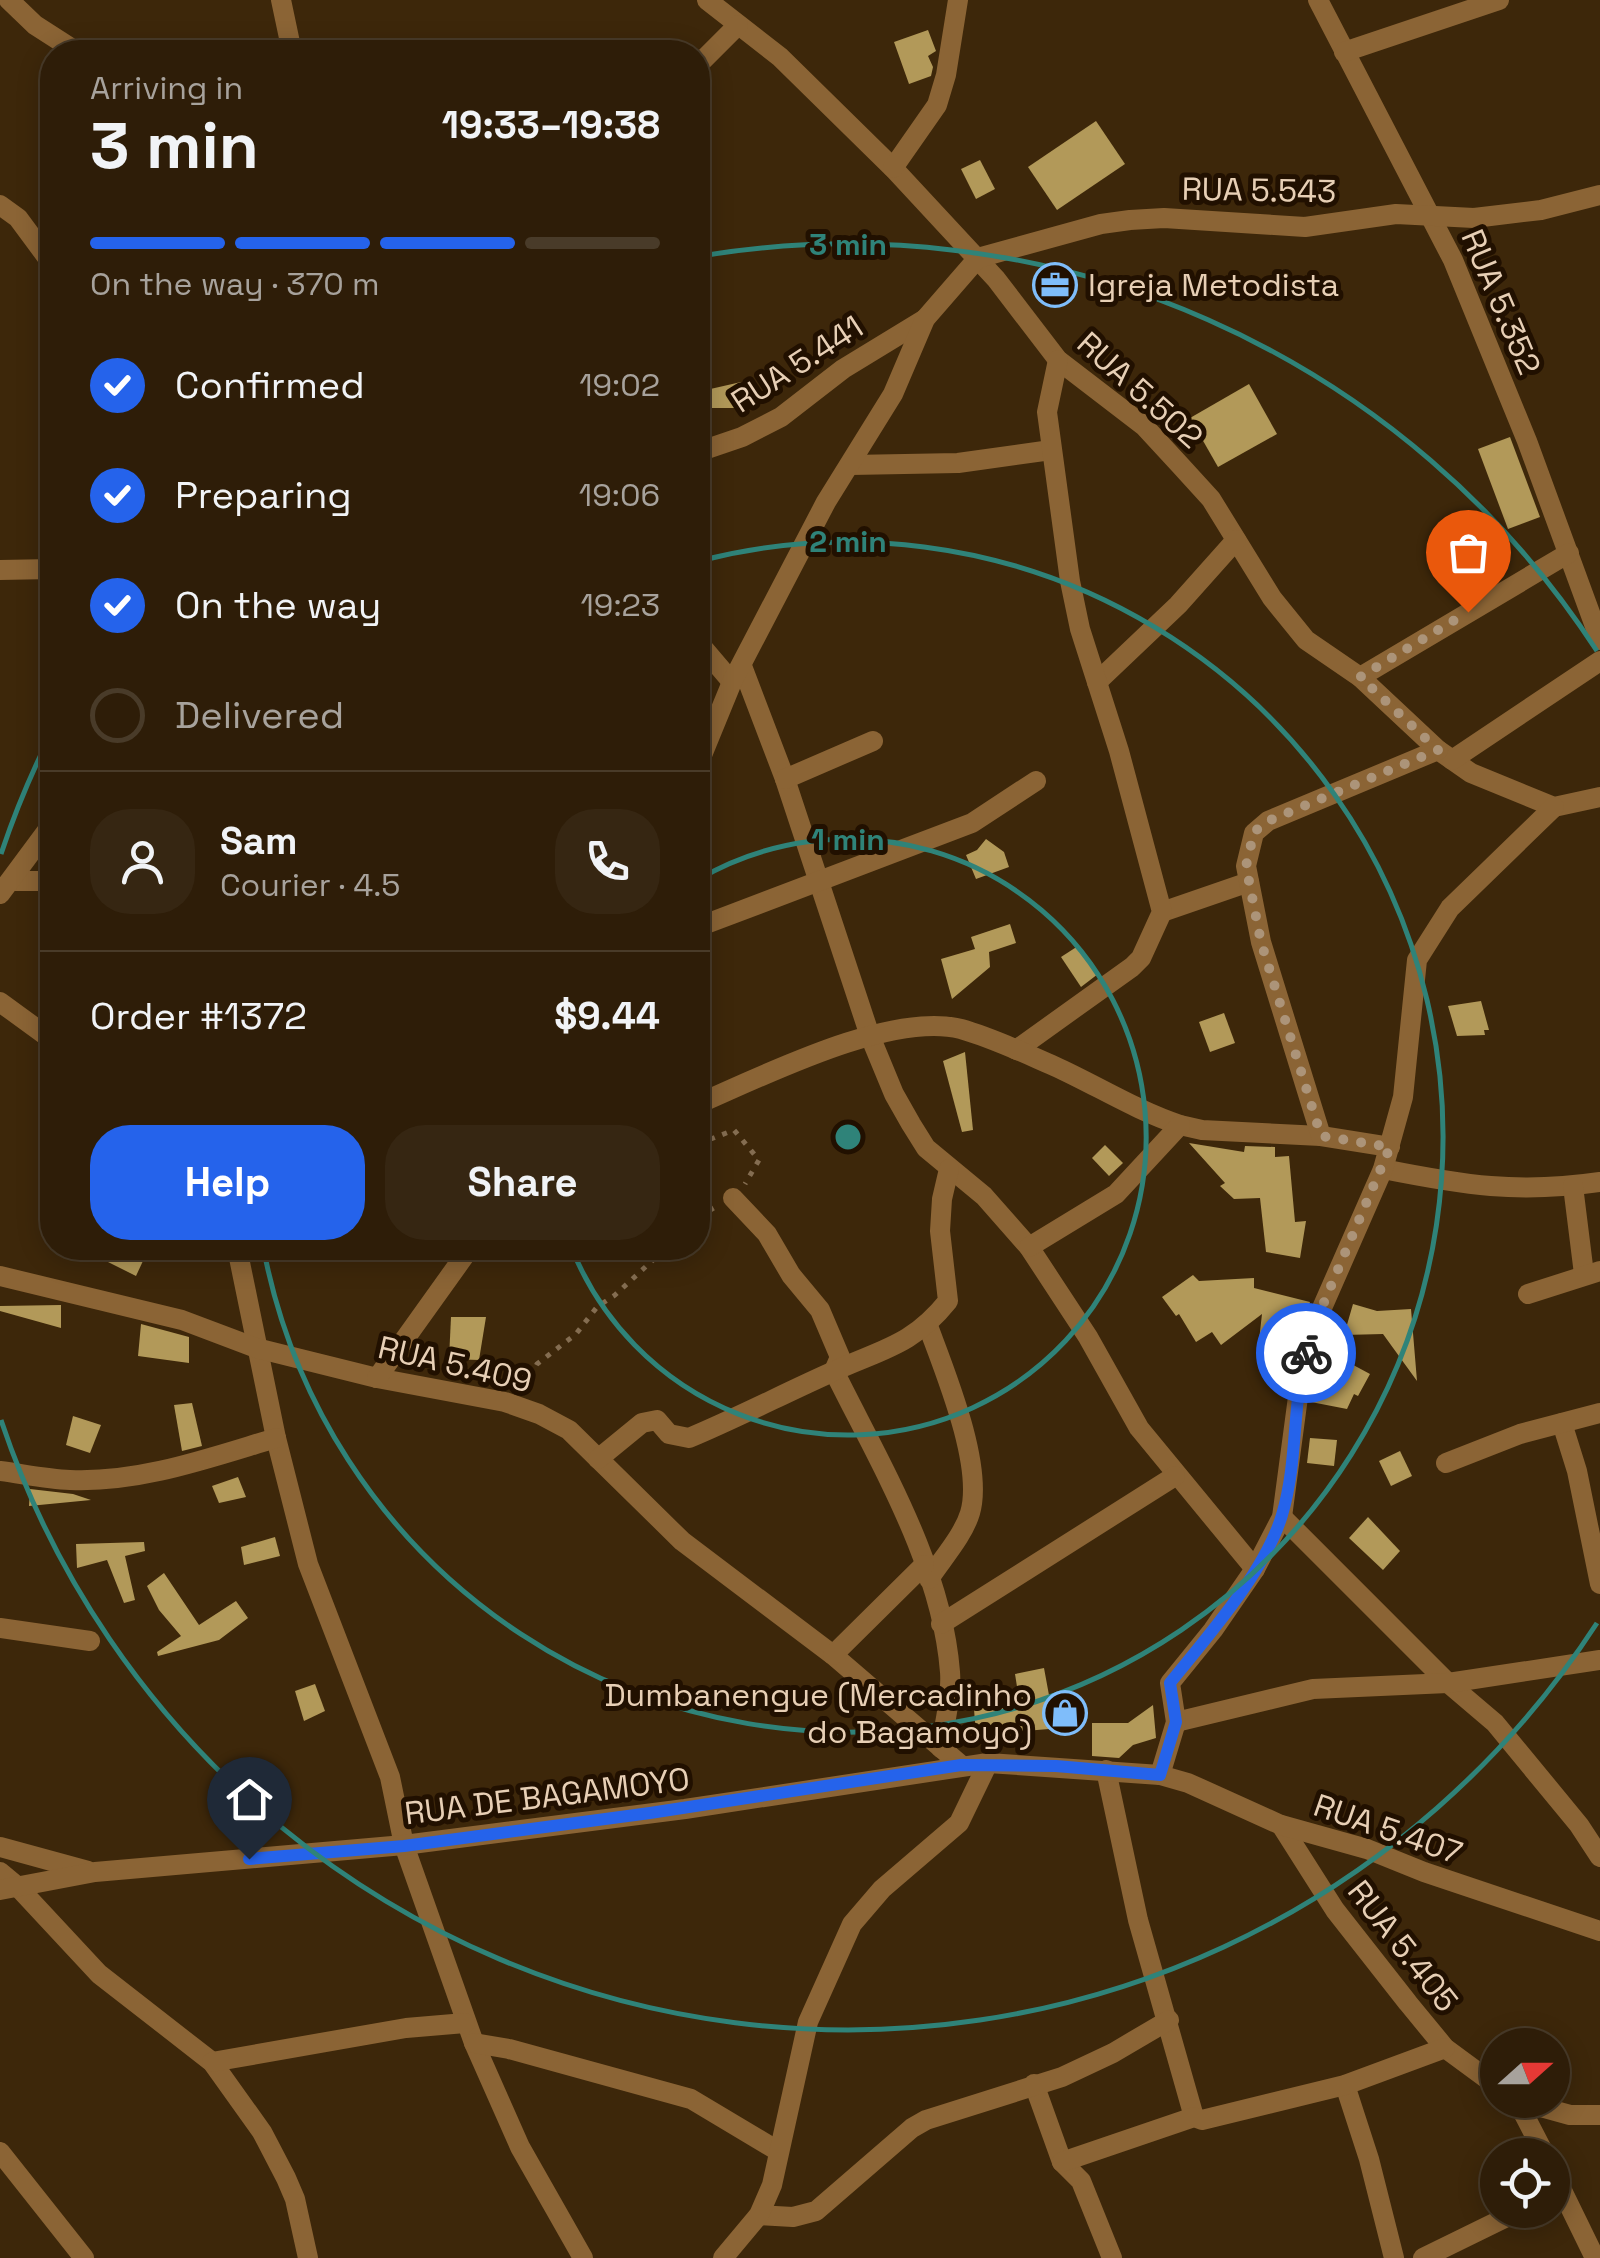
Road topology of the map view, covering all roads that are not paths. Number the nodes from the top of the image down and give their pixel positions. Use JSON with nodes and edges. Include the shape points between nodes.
{"nodes":[{"id":1,"x":9,"y":0,"type":"edge"},
{"id":2,"x":281,"y":0,"type":"edge"},
{"id":3,"x":707,"y":0,"type":"edge"},
{"id":4,"x":958,"y":0,"type":"edge"},
{"id":5,"x":1318,"y":0,"type":"edge"},
{"id":6,"x":1499,"y":0,"type":"edge"},
{"id":7,"x":738,"y":24,"type":"junction"},
{"id":8,"x":58,"y":40,"type":"edge"},
{"id":9,"x":289,"y":40,"type":"edge"},
{"id":10,"x":1344,"y":52,"type":"junction"},
{"id":11,"x":710,"y":53,"type":"edge"},
{"id":12,"x":893,"y":168,"type":"junction"},
{"id":13,"x":1600,"y":195,"type":"edge"},
{"id":14,"x":0,"y":205,"type":"edge"},
{"id":15,"x":1430,"y":214,"type":"junction"},
{"id":16,"x":40,"y":248,"type":"edge"},
{"id":17,"x":978,"y":258,"type":"junction"},
{"id":18,"x":925,"y":318,"type":"junction"},
{"id":19,"x":1058,"y":360,"type":"junction"},
{"id":20,"x":710,"y":448,"type":"edge"},
{"id":21,"x":1051,"y":450,"type":"junction"},
{"id":22,"x":851,"y":466,"type":"junction"},
{"id":23,"x":1236,"y":540,"type":"junction"},
{"id":24,"x":1570,"y":552,"type":"junction"},
{"id":25,"x":40,"y":568,"type":"edge"},
{"id":26,"x":0,"y":570,"type":"edge"},
{"id":27,"x":1600,"y":637,"type":"edge"},
{"id":28,"x":710,"y":652,"type":"edge"},
{"id":29,"x":1600,"y":661,"type":"edge"},
{"id":30,"x":737,"y":674,"type":"junction"},
{"id":31,"x":1360,"y":677,"type":"junction"},
{"id":32,"x":1097,"y":682,"type":"junction"},
{"id":33,"x":710,"y":736,"type":"edge"},
{"id":34,"x":873,"y":741,"type":"dead end"},
{"id":35,"x":1445,"y":755,"type":"junction"},
{"id":36,"x":785,"y":779,"type":"junction"},
{"id":37,"x":1036,"y":781,"type":"dead end"},
{"id":38,"x":1600,"y":797,"type":"edge"},
{"id":39,"x":1554,"y":807,"type":"junction"},
{"id":40,"x":40,"y":837,"type":"edge"},
{"id":41,"x":820,"y":880,"type":"junction"},
{"id":42,"x":1249,"y":882,"type":"junction"},
{"id":43,"x":40,"y":883,"type":"edge"},
{"id":44,"x":6,"y":888,"type":"edge"},
{"id":45,"x":1162,"y":912,"type":"junction"},
{"id":46,"x":710,"y":921,"type":"edge"},
{"id":47,"x":0,"y":1002,"type":"edge"},
{"id":48,"x":40,"y":1031,"type":"edge"},
{"id":49,"x":870,"y":1036,"type":"junction"},
{"id":50,"x":1016,"y":1050,"type":"junction"},
{"id":51,"x":710,"y":1099,"type":"edge"},
{"id":52,"x":1180,"y":1125,"type":"junction"},
{"id":53,"x":1321,"y":1136,"type":"junction"},
{"id":54,"x":1390,"y":1147,"type":"junction"},
{"id":55,"x":949,"y":1168,"type":"junction"},
{"id":56,"x":1383,"y":1170,"type":"junction"},
{"id":57,"x":1600,"y":1182,"type":"edge"},
{"id":58,"x":1573,"y":1186,"type":"junction"},
{"id":59,"x":732,"y":1198,"type":"road end"},
{"id":60,"x":1029,"y":1247,"type":"junction"},
{"id":61,"x":240,"y":1260,"type":"edge"},
{"id":62,"x":461,"y":1260,"type":"edge"},
{"id":63,"x":1592,"y":1272,"type":"edge"},
{"id":64,"x":0,"y":1276,"type":"edge"},
{"id":65,"x":1528,"y":1294,"type":"dead end"},
{"id":66,"x":928,"y":1326,"type":"junction"},
{"id":67,"x":256,"y":1348,"type":"junction"},
{"id":68,"x":834,"y":1371,"type":"junction"},
{"id":69,"x":377,"y":1378,"type":"junction"},
{"id":70,"x":1600,"y":1413,"type":"edge"},
{"id":71,"x":1562,"y":1423,"type":"junction"},
{"id":72,"x":276,"y":1438,"type":"junction"},
{"id":73,"x":598,"y":1459,"type":"junction"},
{"id":74,"x":1446,"y":1463,"type":"dead end"},
{"id":75,"x":0,"y":1471,"type":"edge"},
{"id":76,"x":1175,"y":1476,"type":"junction"},
{"id":77,"x":1282,"y":1517,"type":"junction"},
{"id":78,"x":1255,"y":1569,"type":"junction"},
{"id":79,"x":926,"y":1572,"type":"junction"},
{"id":80,"x":1600,"y":1584,"type":"edge"},
{"id":81,"x":941,"y":1624,"type":"junction"},
{"id":82,"x":0,"y":1628,"type":"edge"},
{"id":83,"x":90,"y":1641,"type":"dead end"},
{"id":84,"x":832,"y":1655,"type":"junction"},
{"id":85,"x":1600,"y":1660,"type":"edge"},
{"id":86,"x":1448,"y":1683,"type":"junction"},
{"id":87,"x":1176,"y":1722,"type":"junction"},
{"id":88,"x":941,"y":1748,"type":"junction"},
{"id":89,"x":988,"y":1763,"type":"junction"},
{"id":90,"x":961,"y":1765,"type":"junction"},
{"id":91,"x":1106,"y":1770,"type":"junction"},
{"id":92,"x":1160,"y":1775,"type":"junction"},
{"id":93,"x":1282,"y":1826,"type":"junction"},
{"id":94,"x":404,"y":1846,"type":"junction"},
{"id":95,"x":0,"y":1847,"type":"edge"},
{"id":96,"x":1600,"y":1857,"type":"edge"},
{"id":97,"x":0,"y":1872,"type":"edge"},
{"id":98,"x":94,"y":1872,"type":"junction"},
{"id":99,"x":9,"y":1888,"type":"edge"},
{"id":100,"x":1600,"y":1931,"type":"edge"},
{"id":101,"x":1169,"y":2020,"type":"junction"},
{"id":102,"x":470,"y":2033,"type":"junction"},
{"id":103,"x":1445,"y":2048,"type":"junction"},
{"id":104,"x":212,"y":2062,"type":"junction"},
{"id":105,"x":1480,"y":2074,"type":"edge"},
{"id":106,"x":1034,"y":2084,"type":"junction"},
{"id":107,"x":1345,"y":2085,"type":"junction"},
{"id":108,"x":1570,"y":2115,"type":"edge"},
{"id":109,"x":1600,"y":2115,"type":"edge"},
{"id":110,"x":1194,"y":2118,"type":"junction"},
{"id":111,"x":778,"y":2151,"type":"junction"},
{"id":112,"x":0,"y":2152,"type":"edge"},
{"id":113,"x":1062,"y":2162,"type":"junction"},
{"id":114,"x":1570,"y":2213,"type":"edge"},
{"id":115,"x":758,"y":2215,"type":"junction"},
{"id":116,"x":1484,"y":2228,"type":"edge"},
{"id":117,"x":84,"y":2258,"type":"edge"},
{"id":118,"x":308,"y":2258,"type":"edge"},
{"id":119,"x":583,"y":2258,"type":"edge"},
{"id":120,"x":723,"y":2258,"type":"edge"},
{"id":121,"x":1112,"y":2258,"type":"edge"},
{"id":122,"x":1394,"y":2258,"type":"edge"},
{"id":123,"x":1422,"y":2258,"type":"edge"},
{"id":124,"x":1595,"y":2258,"type":"edge"}],
"edges":[{"from":1,"to":8,"type":"street"},
{"from":2,"to":9,"type":"street"},
{"from":3,"to":7,"type":"street","name":"RUA 5.502"},
{"from":4,"to":12,"type":"street","via":[[937,105]]},
{"from":5,"to":10,"type":"street","name":"RUA 5.352"},
{"from":6,"to":10,"type":"street"},
{"from":7,"to":11,"type":"street"},
{"from":7,"to":12,"type":"street","name":"RUA 5.502"},
{"from":10,"to":15,"type":"street","name":"RUA 5.352"},
{"from":12,"to":17,"type":"street","name":"RUA 5.502"},
{"from":13,"to":15,"type":"street","name":"RUA 5.543","via":[[1511,214]]},
{"from":14,"to":16,"type":"street"},
{"from":15,"to":17,"type":"street","name":"RUA 5.543","via":[[1306,227],[1130,220]]},
{"from":15,"to":24,"type":"street","name":"RUA 5.352"},
{"from":17,"to":18,"type":"street"},
{"from":17,"to":19,"type":"street","name":"RUA 5.502"},
{"from":18,"to":20,"type":"street","name":"RUA 5.441","via":[[780,417]]},
{"from":18,"to":22,"type":"street"},
{"from":19,"to":21,"type":"street","via":[[1047,412]]},
{"from":19,"to":23,"type":"street","name":"RUA 5.502","via":[[1144,426],[1212,499]]},
{"from":21,"to":22,"type":"street","via":[[958,463]]},
{"from":21,"to":32,"type":"street","via":[[1073,595]]},
{"from":22,"to":30,"type":"street"},
{"from":23,"to":31,"type":"street","name":"RUA 5.502","via":[[1291,626]]},
{"from":23,"to":32,"type":"street"},
{"from":24,"to":27,"type":"street","name":"RUA 5.352"},
{"from":24,"to":31,"type":"street"},
{"from":25,"to":26,"type":"street"},
{"from":28,"to":30,"type":"street"},
{"from":29,"to":35,"type":"street"},
{"from":30,"to":33,"type":"street"},
{"from":30,"to":36,"type":"street"},
{"from":31,"to":35,"type":"street","name":"RUA 5.502"},
{"from":32,"to":45,"type":"street"},
{"from":34,"to":36,"type":"street"},
{"from":35,"to":39,"type":"street","name":"RUA 5.502"},
{"from":35,"to":42,"type":"street","via":[[1268,821],[1248,848]]},
{"from":36,"to":41,"type":"street"},
{"from":37,"to":41,"type":"street","via":[[972,823]]},
{"from":38,"to":39,"type":"street"},
{"from":39,"to":54,"type":"street","via":[[1450,908],[1417,960],[1403,1097]]},
{"from":40,"to":44,"type":"street"},
{"from":41,"to":46,"type":"street"},
{"from":41,"to":49,"type":"street"},
{"from":42,"to":45,"type":"street"},
{"from":42,"to":53,"type":"street"},
{"from":43,"to":44,"type":"street"},
{"from":45,"to":50,"type":"street","via":[[1132,967]]},
{"from":47,"to":48,"type":"street"},
{"from":49,"to":50,"type":"street","via":[[935,1026]]},
{"from":49,"to":51,"type":"street"},
{"from":49,"to":55,"type":"street","via":[[911,1124]]},
{"from":50,"to":52,"type":"street"},
{"from":52,"to":53,"type":"street"},
{"from":52,"to":60,"type":"street","via":[[1116,1194]]},
{"from":53,"to":54,"type":"street"},
{"from":54,"to":56,"type":"street"},
{"from":55,"to":60,"type":"street"},
{"from":55,"to":66,"type":"street","via":[[940,1231],[948,1302]]},
{"from":56,"to":58,"type":"street","via":[[1519,1190]]},
{"from":56,"to":77,"type":"street","via":[[1311,1333]]},
{"from":57,"to":58,"type":"street"},
{"from":58,"to":63,"type":"street"},
{"from":59,"to":68,"type":"street","via":[[767,1234],[820,1310],[840,1357]]},
{"from":60,"to":76,"type":"street","via":[[1138,1428]]},
{"from":61,"to":67,"type":"street"},
{"from":62,"to":69,"type":"street"},
{"from":63,"to":65,"type":"street"},
{"from":64,"to":67,"type":"street","name":"RUA 5.409","via":[[182,1320]]},
{"from":66,"to":68,"type":"street","via":[[896,1347]]},
{"from":66,"to":79,"type":"street","via":[[974,1482],[968,1518]]},
{"from":67,"to":69,"type":"street","name":"RUA 5.409"},
{"from":67,"to":72,"type":"street"},
{"from":68,"to":73,"type":"street","via":[[689,1438],[650,1420]]},
{"from":68,"to":79,"type":"street"},
{"from":69,"to":73,"type":"street","name":"RUA 5.409","via":[[540,1414],[569,1430]]},
{"from":70,"to":71,"type":"street"},
{"from":71,"to":74,"type":"street"},
{"from":71,"to":80,"type":"street"},
{"from":72,"to":75,"type":"street","via":[[121,1477],[70,1480]]},
{"from":72,"to":94,"type":"street","via":[[308,1564],[390,1777]]},
{"from":73,"to":84,"type":"street","name":"RUA 5.409","via":[[682,1540]]},
{"from":76,"to":78,"type":"street"},
{"from":76,"to":81,"type":"street"},
{"from":77,"to":78,"type":"street"},
{"from":77,"to":86,"type":"street"},
{"from":78,"to":87,"type":"street","via":[[1170,1683]]},
{"from":79,"to":81,"type":"street"},
{"from":79,"to":84,"type":"street"},
{"from":81,"to":88,"type":"street","via":[[950,1677]]},
{"from":82,"to":83,"type":"street"},
{"from":84,"to":88,"type":"street","name":"RUA 5.409"},
{"from":85,"to":86,"type":"street"},
{"from":86,"to":87,"type":"street","via":[[1314,1689]]},
{"from":86,"to":96,"type":"street","via":[[1495,1724]]},
{"from":87,"to":92,"type":"street"},
{"from":88,"to":90,"type":"street","name":"RUA 5.409"},
{"from":89,"to":90,"type":"street","name":"RUA DE BAGAMOYO"},
{"from":89,"to":91,"type":"street","name":"RUA DE BAGAMOYO"},
{"from":89,"to":111,"type":"street","via":[[959,1823],[852,1924],[808,2022]]},
{"from":90,"to":94,"type":"street","name":"RUA DE BAGAMOYO"},
{"from":91,"to":92,"type":"street","name":"RUA DE BAGAMOYO"},
{"from":91,"to":101,"type":"street","via":[[1138,1920]]},
{"from":92,"to":93,"type":"street","name":"RUA 5.407"},
{"from":93,"to":100,"type":"street","name":"RUA 5.407","via":[[1367,1848]]},
{"from":93,"to":103,"type":"street","name":"RUA 5.405","via":[[1335,1910]]},
{"from":94,"to":98,"type":"street","name":"RUA DE BAGAMOYO"},
{"from":94,"to":102,"type":"street"},
{"from":95,"to":98,"type":"street"},
{"from":97,"to":99,"type":"street"},
{"from":98,"to":99,"type":"street","name":"RUA DE BAGAMOYO"},
{"from":99,"to":104,"type":"street","via":[[99,1974]]},
{"from":101,"to":106,"type":"street","via":[[1113,2053]]},
{"from":101,"to":110,"type":"street"},
{"from":102,"to":104,"type":"street","via":[[406,2028]]},
{"from":102,"to":111,"type":"street","via":[[691,2099]]},
{"from":102,"to":119,"type":"street","via":[[520,2147]]},
{"from":103,"to":105,"type":"street","name":"RUA 5.405"},
{"from":103,"to":107,"type":"street"},
{"from":104,"to":118,"type":"street","via":[[286,2178]]},
{"from":106,"to":113,"type":"street"},
{"from":106,"to":115,"type":"street","via":[[912,2128],[816,2211]]},
{"from":107,"to":110,"type":"street"},
{"from":107,"to":122,"type":"street"},
{"from":108,"to":109,"type":"street"},
{"from":110,"to":113,"type":"street"},
{"from":111,"to":115,"type":"street"},
{"from":112,"to":117,"type":"street"},
{"from":113,"to":121,"type":"street","via":[[1081,2181]]},
{"from":114,"to":124,"type":"street"},
{"from":115,"to":120,"type":"street"},
{"from":116,"to":123,"type":"street"}]}
